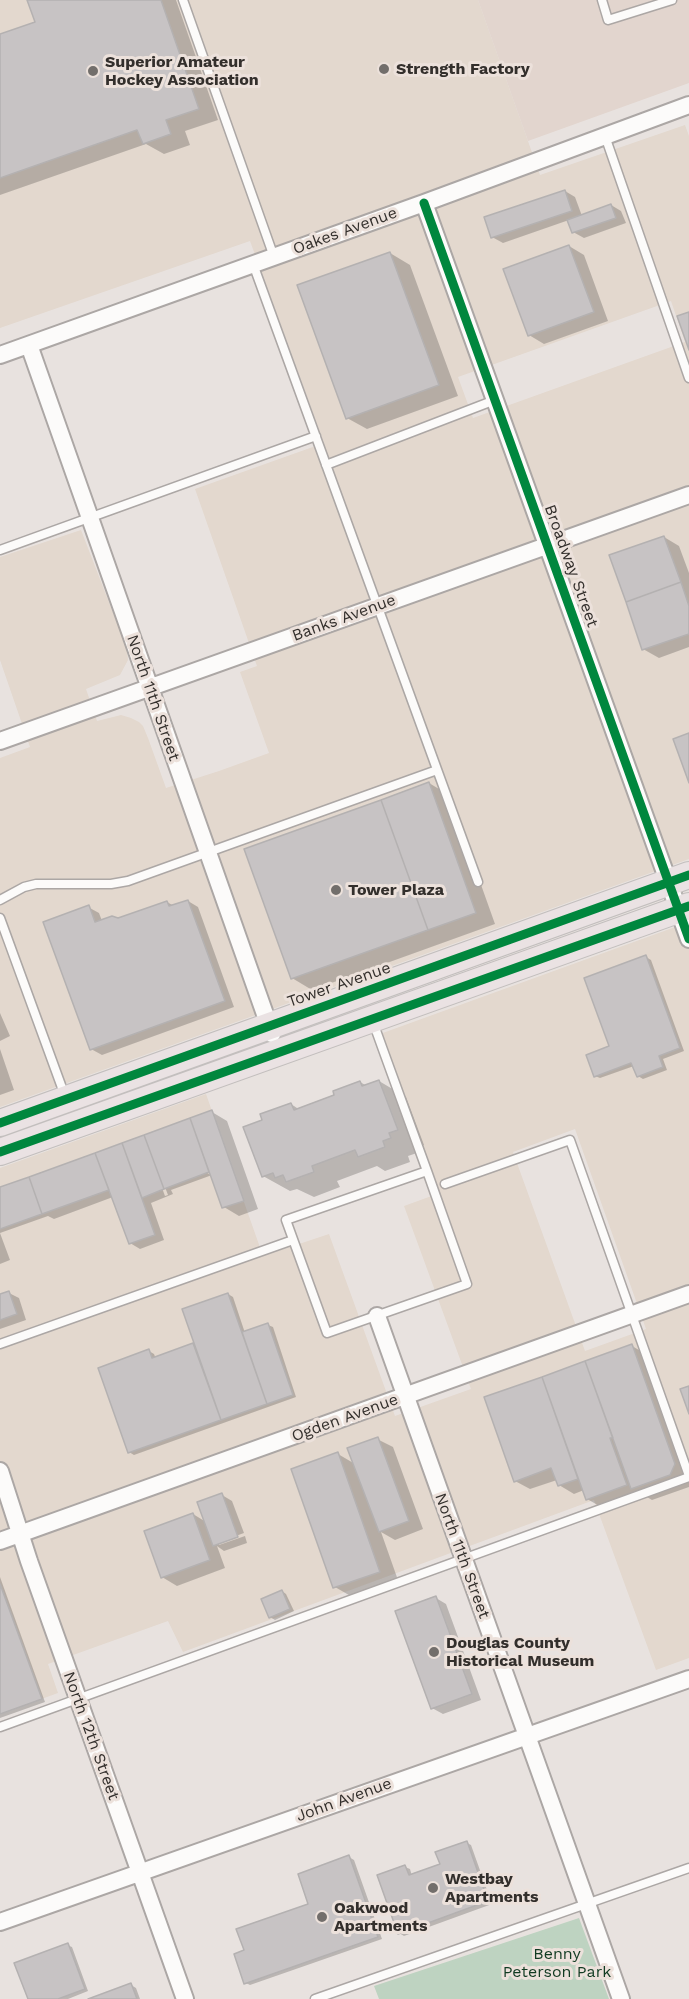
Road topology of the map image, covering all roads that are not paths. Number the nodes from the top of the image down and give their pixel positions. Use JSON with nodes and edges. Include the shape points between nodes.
{"nodes":[{"id":1,"x":183,"y":0,"type":"edge"},
{"id":2,"x":602,"y":0,"type":"edge"},
{"id":3,"x":672,"y":0,"type":"edge"},
{"id":4,"x":688,"y":108,"type":"edge"},
{"id":5,"x":605,"y":136,"type":"junction"},
{"id":6,"x":424,"y":203,"type":"junction"},
{"id":7,"x":274,"y":257,"type":"junction"},
{"id":8,"x":253,"y":264,"type":"junction"},
{"id":9,"x":29,"y":345,"type":"junction"},
{"id":10,"x":0,"y":355,"type":"edge"},
{"id":11,"x":689,"y":378,"type":"edge"},
{"id":12,"x":495,"y":400,"type":"junction"},
{"id":13,"x":316,"y":436,"type":"junction"},
{"id":14,"x":326,"y":465,"type":"junction"},
{"id":15,"x":689,"y":495,"type":"edge"},
{"id":16,"x":90,"y":519,"type":"junction"},
{"id":17,"x":548,"y":545,"type":"junction"},
{"id":18,"x":0,"y":550,"type":"edge"},
{"id":19,"x":378,"y":606,"type":"junction"},
{"id":20,"x":149,"y":688,"type":"junction"},
{"id":21,"x":0,"y":741,"type":"edge"},
{"id":22,"x":437,"y":770,"type":"junction"},
{"id":23,"x":208,"y":853,"type":"junction"},
{"id":24,"x":679,"y":879,"type":"edge"},
{"id":25,"x":478,"y":882,"type":"dead end"},
{"id":26,"x":0,"y":900,"type":"edge"},
{"id":27,"x":684,"y":908,"type":"edge"},
{"id":28,"x":0,"y":918,"type":"edge"},
{"id":29,"x":2,"y":930,"type":"edge"},
{"id":30,"x":689,"y":939,"type":"edge"},
{"id":31,"x":372,"y":1018,"type":"junction"},
{"id":32,"x":269,"y":1026,"type":"junction"},
{"id":33,"x":279,"y":1052,"type":"junction"},
{"id":34,"x":66,"y":1099,"type":"junction"},
{"id":35,"x":0,"y":1123,"type":"edge"},
{"id":36,"x":0,"y":1152,"type":"edge"},
{"id":37,"x":427,"y":1171,"type":"junction"},
{"id":38,"x":445,"y":1184,"type":"dead end"},
{"id":39,"x":293,"y":1240,"type":"junction"},
{"id":40,"x":689,"y":1294,"type":"edge"},
{"id":41,"x":632,"y":1315,"type":"junction"},
{"id":42,"x":377,"y":1316,"type":"junction"},
{"id":43,"x":0,"y":1344,"type":"edge"},
{"id":44,"x":405,"y":1396,"type":"junction"},
{"id":45,"x":0,"y":1471,"type":"edge"},
{"id":46,"x":689,"y":1477,"type":"edge"},
{"id":47,"x":20,"y":1534,"type":"junction"},
{"id":48,"x":0,"y":1541,"type":"edge"},
{"id":49,"x":463,"y":1558,"type":"junction"},
{"id":50,"x":689,"y":1679,"type":"edge"},
{"id":51,"x":78,"y":1700,"type":"junction"},
{"id":52,"x":0,"y":1727,"type":"edge"},
{"id":53,"x":527,"y":1735,"type":"junction"},
{"id":54,"x":689,"y":1868,"type":"edge"},
{"id":55,"x":140,"y":1872,"type":"junction"},
{"id":56,"x":587,"y":1903,"type":"junction"},
{"id":57,"x":0,"y":1922,"type":"edge"},
{"id":58,"x":185,"y":1999,"type":"edge"},
{"id":59,"x":315,"y":1999,"type":"edge"},
{"id":60,"x":621,"y":1999,"type":"edge"}],
"edges":[{"from":1,"to":7,"type":"lane"},
{"from":2,"to":3,"type":"lane","via":[[608,20]]},
{"from":4,"to":5,"type":"street","name":"Oakes Avenue"},
{"from":5,"to":6,"type":"street","name":"Oakes Avenue"},
{"from":5,"to":11,"type":"lane"},
{"from":6,"to":7,"type":"street","name":"Oakes Avenue"},
{"from":6,"to":12,"type":"street","name":"Broadway Street"},
{"from":7,"to":8,"type":"street","name":"Oakes Avenue"},
{"from":8,"to":9,"type":"street","name":"Oakes Avenue"},
{"from":8,"to":13,"type":"lane"},
{"from":9,"to":10,"type":"street","name":"Oakes Avenue"},
{"from":9,"to":16,"type":"street","name":"North 11th Street"},
{"from":12,"to":14,"type":"lane"},
{"from":12,"to":17,"type":"street","name":"Broadway Street"},
{"from":13,"to":14,"type":"lane"},
{"from":13,"to":16,"type":"lane"},
{"from":14,"to":19,"type":"lane"},
{"from":15,"to":17,"type":"street","name":"Banks Avenue"},
{"from":16,"to":18,"type":"lane"},
{"from":16,"to":20,"type":"street","name":"North 11th Street"},
{"from":17,"to":19,"type":"street","name":"Banks Avenue"},
{"from":17,"to":24,"type":"street","name":"Broadway Street"},
{"from":19,"to":20,"type":"street","name":"Banks Avenue"},
{"from":19,"to":22,"type":"lane"},
{"from":20,"to":21,"type":"street","name":"Banks Avenue"},
{"from":20,"to":23,"type":"street","name":"North 11th Street"},
{"from":22,"to":23,"type":"lane"},
{"from":22,"to":25,"type":"lane"},
{"from":23,"to":26,"type":"lane","via":[[128,881],[36,884]]},
{"from":23,"to":32,"type":"street","name":"North 11th Street"},
{"from":24,"to":27,"type":"street","name":"Broadway Street"},
{"from":24,"to":32,"type":"main road","name":"Tower Avenue"},
{"from":27,"to":30,"type":"street","name":"Broadway Street"},
{"from":27,"to":31,"type":"main road"},
{"from":28,"to":29,"type":"lane"},
{"from":29,"to":34,"type":"lane"},
{"from":31,"to":33,"type":"main road"},
{"from":31,"to":37,"type":"lane"},
{"from":32,"to":33,"type":"street","name":"North 11th Street"},
{"from":32,"to":34,"type":"main road","name":"Tower Avenue"},
{"from":33,"to":36,"type":"main road"},
{"from":34,"to":35,"type":"main road","name":"Tower Avenue"},
{"from":37,"to":39,"type":"lane","via":[[286,1220]]},
{"from":37,"to":42,"type":"lane","via":[[467,1284]]},
{"from":38,"to":41,"type":"lane","via":[[570,1140]]},
{"from":39,"to":42,"type":"lane","via":[[327,1334]]},
{"from":39,"to":43,"type":"lane"},
{"from":40,"to":41,"type":"street","name":"Ogden Avenue"},
{"from":41,"to":44,"type":"street","name":"Ogden Avenue"},
{"from":41,"to":46,"type":"lane"},
{"from":42,"to":44,"type":"street","name":"North 11th Street"},
{"from":44,"to":47,"type":"street","name":"Ogden Avenue"},
{"from":44,"to":49,"type":"street","name":"North 11th Street"},
{"from":45,"to":47,"type":"street","name":"North 12th Street"},
{"from":46,"to":49,"type":"lane"},
{"from":47,"to":48,"type":"street","name":"Ogden Avenue"},
{"from":47,"to":51,"type":"street","name":"North 12th Street"},
{"from":49,"to":51,"type":"lane"},
{"from":49,"to":53,"type":"street","name":"North 11th Street"},
{"from":50,"to":53,"type":"street","name":"John Avenue"},
{"from":51,"to":52,"type":"lane"},
{"from":51,"to":55,"type":"street","name":"North 12th Street"},
{"from":53,"to":55,"type":"street","name":"John Avenue"},
{"from":53,"to":56,"type":"street","name":"North 11th Street"},
{"from":54,"to":56,"type":"lane"},
{"from":55,"to":57,"type":"street","name":"John Avenue"},
{"from":55,"to":58,"type":"street","name":"North 12th Street"},
{"from":56,"to":59,"type":"lane"},
{"from":56,"to":60,"type":"street","name":"North 11th Street"}]}
